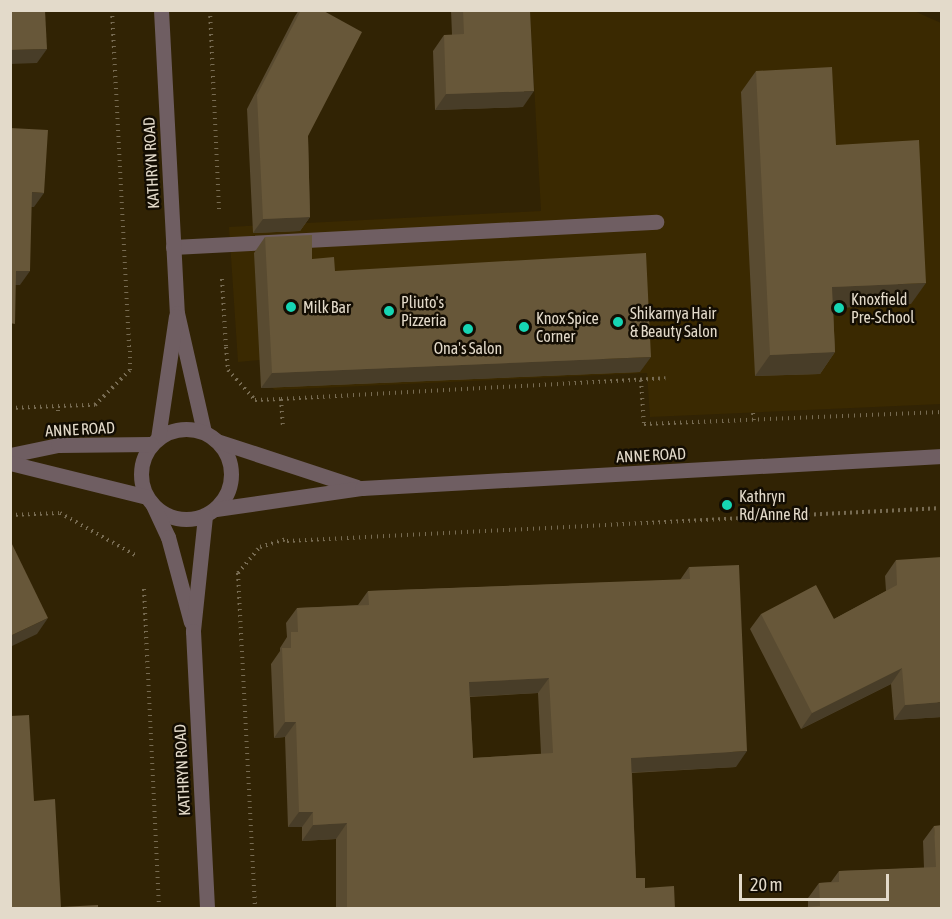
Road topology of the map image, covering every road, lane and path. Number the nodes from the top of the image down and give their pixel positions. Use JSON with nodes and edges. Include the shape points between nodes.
{"nodes":[{"id":1,"x":112,"y":10,"type":"edge"},
{"id":2,"x":161,"y":10,"type":"edge"},
{"id":3,"x":210,"y":10,"type":"edge"},
{"id":4,"x":656,"y":222,"type":"dead end"},
{"id":5,"x":220,"y":244,"type":"junction"},
{"id":6,"x":174,"y":247,"type":"junction"},
{"id":7,"x":177,"y":313,"type":"junction"},
{"id":8,"x":226,"y":347,"type":"junction"},
{"id":9,"x":216,"y":348,"type":"dead end"},
{"id":10,"x":129,"y":351,"type":"junction"},
{"id":11,"x":139,"y":351,"type":"dead end"},
{"id":12,"x":665,"y":378,"type":"dead end"},
{"id":13,"x":641,"y":380,"type":"junction"},
{"id":14,"x":281,"y":399,"type":"junction"},
{"id":15,"x":58,"y":406,"type":"junction"},
{"id":16,"x":10,"y":408,"type":"edge"},
{"id":17,"x":942,"y":412,"type":"edge"},
{"id":18,"x":753,"y":413,"type":"dead end"},
{"id":19,"x":754,"y":420,"type":"junction"},
{"id":20,"x":58,"y":422,"type":"dead end"},
{"id":21,"x":204,"y":432,"type":"junction"},
{"id":22,"x":283,"y":433,"type":"dead end"},
{"id":23,"x":155,"y":441,"type":"junction"},
{"id":24,"x":217,"y":441,"type":"junction"},
{"id":25,"x":10,"y":455,"type":"edge"},
{"id":26,"x":942,"y":456,"type":"edge"},
{"id":27,"x":10,"y":463,"type":"edge"},
{"id":28,"x":362,"y":488,"type":"junction"},
{"id":29,"x":149,"y":501,"type":"junction"},
{"id":30,"x":59,"y":503,"type":"dead end"},
{"id":31,"x":942,"y":508,"type":"edge"},
{"id":32,"x":59,"y":513,"type":"junction"},
{"id":33,"x":210,"y":513,"type":"junction"},
{"id":34,"x":10,"y":515,"type":"edge"},
{"id":35,"x":287,"y":531,"type":"dead end"},
{"id":36,"x":287,"y":541,"type":"junction"},
{"id":37,"x":141,"y":562,"type":"dead end"},
{"id":38,"x":229,"y":573,"type":"dead end"},
{"id":39,"x":238,"y":573,"type":"junction"},
{"id":40,"x":143,"y":576,"type":"dead end"},
{"id":41,"x":193,"y":631,"type":"junction"},
{"id":42,"x":159,"y":909,"type":"edge"},
{"id":43,"x":207,"y":909,"type":"edge"},
{"id":44,"x":255,"y":909,"type":"edge"}],
"edges":[{"from":1,"to":10,"type":"path"},
{"from":2,"to":6,"type":"street","name":"KATHRYN ROAD"},
{"from":3,"to":5,"type":"path"},
{"from":4,"to":5,"type":"street"},
{"from":5,"to":6,"type":"street"},
{"from":5,"to":8,"type":"path"},
{"from":6,"to":7,"type":"street","name":"KATHRYN ROAD"},
{"from":7,"to":21,"type":"street","name":"KATHRYN ROAD"},
{"from":7,"to":23,"type":"street","name":"KATHRYN ROAD"},
{"from":8,"to":9,"type":"path"},
{"from":8,"to":14,"type":"path","via":[[228,370],[255,400]]},
{"from":10,"to":11,"type":"path"},
{"from":10,"to":15,"type":"path","via":[[130,370],[95,405]]},
{"from":12,"to":13,"type":"path"},
{"from":13,"to":14,"type":"path"},
{"from":13,"to":19,"type":"path","via":[[644,424]]},
{"from":14,"to":22,"type":"path"},
{"from":15,"to":16,"type":"path"},
{"from":15,"to":20,"type":"path"},
{"from":17,"to":19,"type":"path"},
{"from":18,"to":19,"type":"path"},
{"from":21,"to":23,"type":"street","via":[[180,430]]},
{"from":21,"to":24,"type":"street"},
{"from":23,"to":25,"type":"street","name":"ANNE ROAD","via":[[58,445]]},
{"from":23,"to":29,"type":"street","via":[[141,470]]},
{"from":24,"to":28,"type":"street","name":"ANNE ROAD"},
{"from":24,"to":33,"type":"street","via":[[231,468],[231,484]]},
{"from":26,"to":28,"type":"street","name":"ANNE ROAD"},
{"from":27,"to":29,"type":"street"},
{"from":28,"to":33,"type":"street","name":"ANNE ROAD"},
{"from":29,"to":33,"type":"street","via":[[177,519]]},
{"from":29,"to":41,"type":"street","name":"KATHRYN ROAD","via":[[168,537]]},
{"from":30,"to":32,"type":"path"},
{"from":31,"to":36,"type":"path"},
{"from":32,"to":34,"type":"path"},
{"from":32,"to":37,"type":"path","via":[[127,547]]},
{"from":33,"to":41,"type":"street","name":"KATHRYN ROAD"},
{"from":35,"to":36,"type":"path"},
{"from":36,"to":39,"type":"path","via":[[260,547]]},
{"from":38,"to":39,"type":"path"},
{"from":39,"to":44,"type":"path"},
{"from":40,"to":42,"type":"path"},
{"from":41,"to":43,"type":"street","name":"KATHRYN ROAD"}]}
